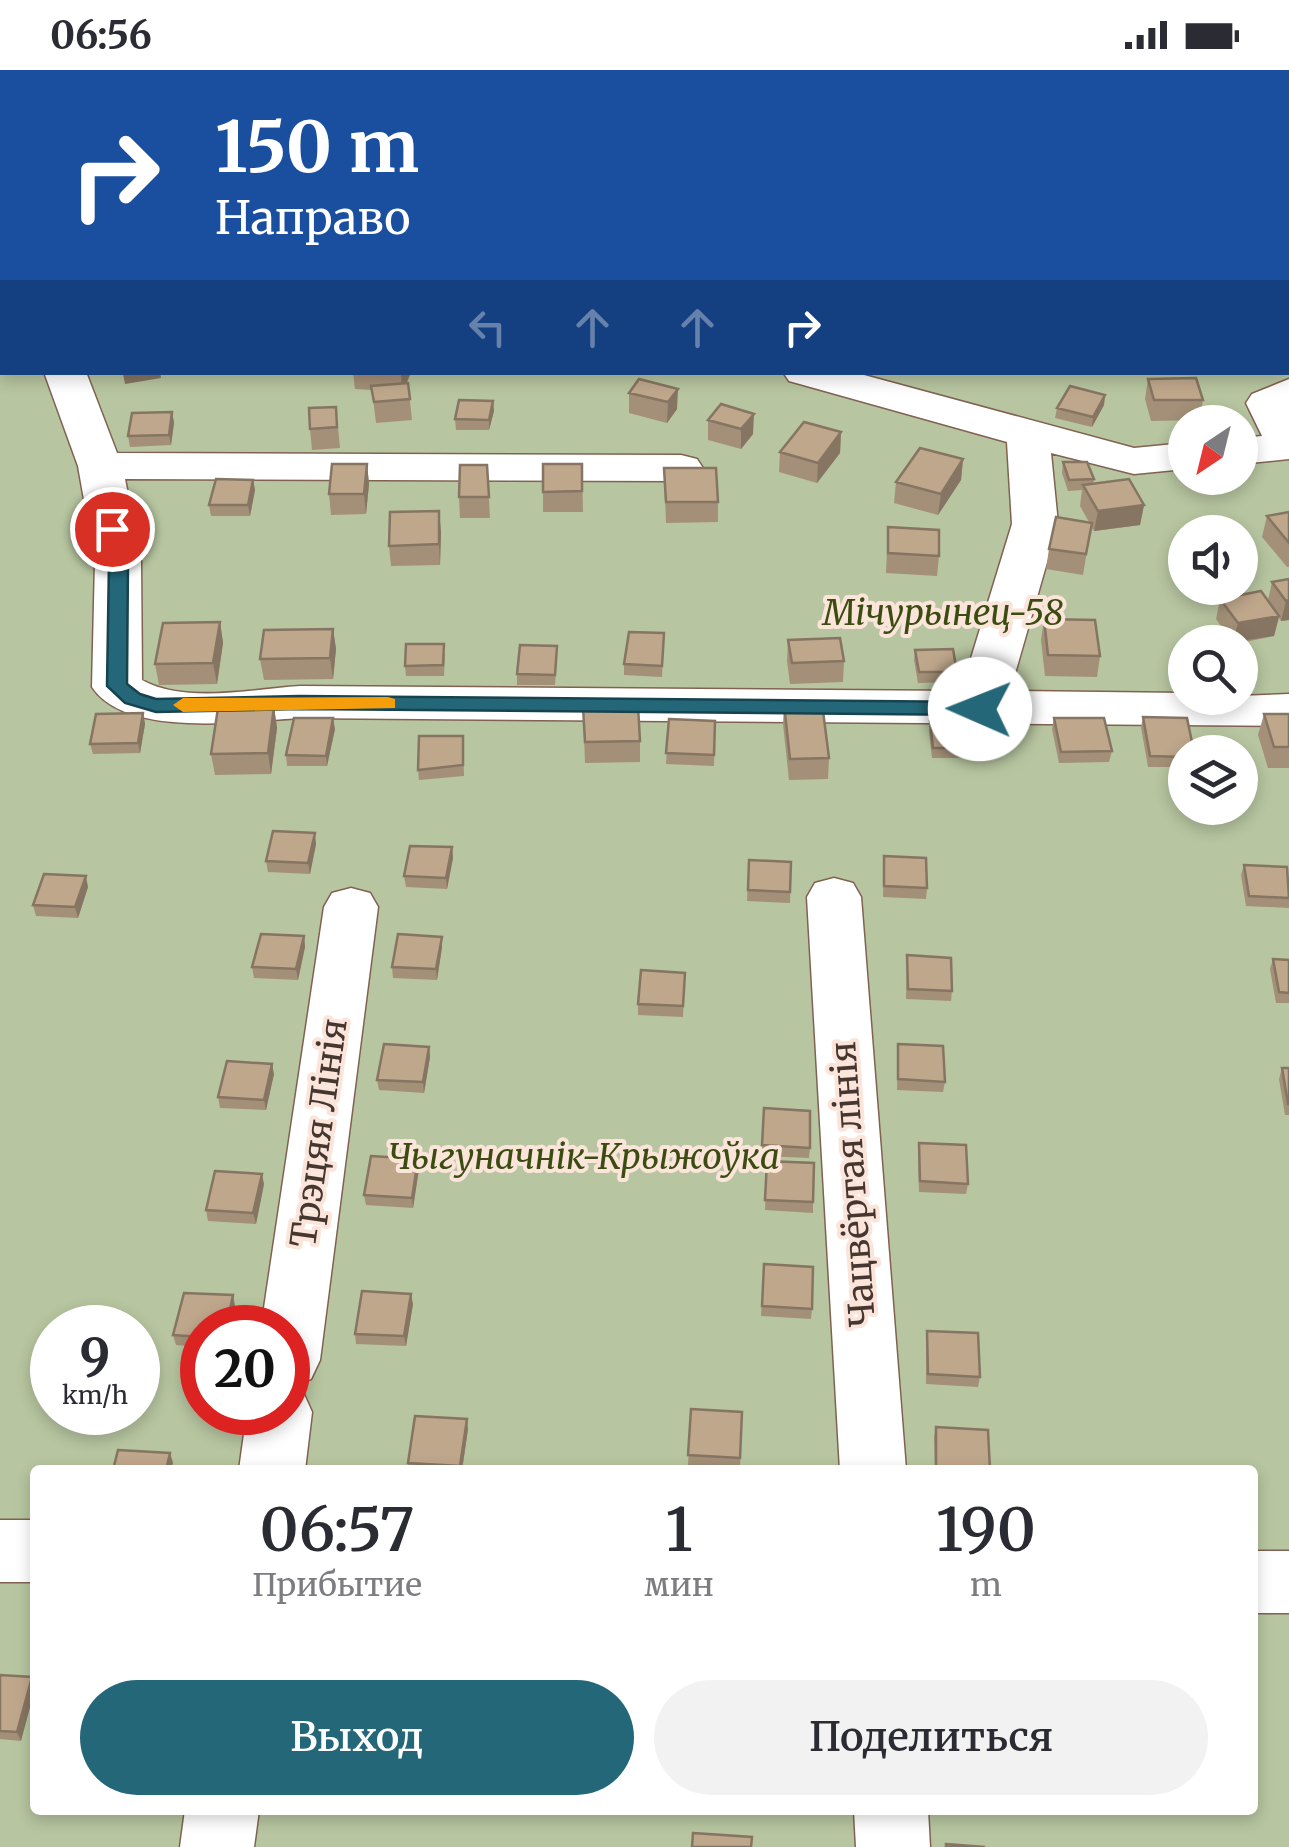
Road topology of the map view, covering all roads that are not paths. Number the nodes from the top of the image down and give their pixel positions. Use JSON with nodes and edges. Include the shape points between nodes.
{"nodes":[{"id":1,"x":66,"y":375,"type":"edge"},
{"id":2,"x":826,"y":375,"type":"edge"},
{"id":3,"x":898,"y":385,"type":"edge"},
{"id":4,"x":1283,"y":386,"type":"edge"},
{"id":5,"x":1028,"y":434,"type":"junction"},
{"id":6,"x":1289,"y":446,"type":"edge"},
{"id":7,"x":1258,"y":449,"type":"edge"},
{"id":8,"x":1168,"y":458,"type":"edge"},
{"id":9,"x":100,"y":466,"type":"junction"},
{"id":10,"x":681,"y":468,"type":"edge"},
{"id":11,"x":980,"y":709,"type":"junction"},
{"id":12,"x":1289,"y":710,"type":"edge"},
{"id":13,"x":834,"y":897,"type":"dead end"},
{"id":14,"x":351,"y":907,"type":"dead end"},
{"id":15,"x":296,"y":1305,"type":"edge"},
{"id":16,"x":277,"y":1435,"type":"edge"},
{"id":17,"x":273,"y":1465,"type":"edge"},
{"id":18,"x":873,"y":1465,"type":"edge"},
{"id":19,"x":0,"y":1550,"type":"edge"},
{"id":20,"x":30,"y":1551,"type":"edge"},
{"id":21,"x":1258,"y":1582,"type":"edge"},
{"id":22,"x":1289,"y":1582,"type":"edge"},
{"id":23,"x":221,"y":1815,"type":"edge"},
{"id":24,"x":891,"y":1815,"type":"edge"},
{"id":25,"x":217,"y":1847,"type":"edge"},
{"id":26,"x":893,"y":1847,"type":"edge"}],
"edges":[{"from":1,"to":9,"type":"street"},
{"from":2,"to":3,"type":"street"},
{"from":3,"to":5,"type":"street"},
{"from":4,"to":6,"type":"street","via":[[1267,403]]},
{"from":5,"to":8,"type":"street","via":[[1134,461]]},
{"from":5,"to":11,"type":"street","via":[[1036,524]]},
{"from":6,"to":7,"type":"street"},
{"from":9,"to":10,"type":"street"},
{"from":9,"to":11,"type":"street","via":[[118,561],[117,686],[156,706]]},
{"from":11,"to":12,"type":"street"},
{"from":13,"to":18,"type":"street","name":"Чацвёртая лінія"},
{"from":14,"to":15,"type":"street","name":"Трэцяя Лінія"},
{"from":16,"to":17,"type":"street"},
{"from":19,"to":20,"type":"street"},
{"from":21,"to":22,"type":"street"},
{"from":23,"to":25,"type":"street"},
{"from":24,"to":26,"type":"street"}]}
